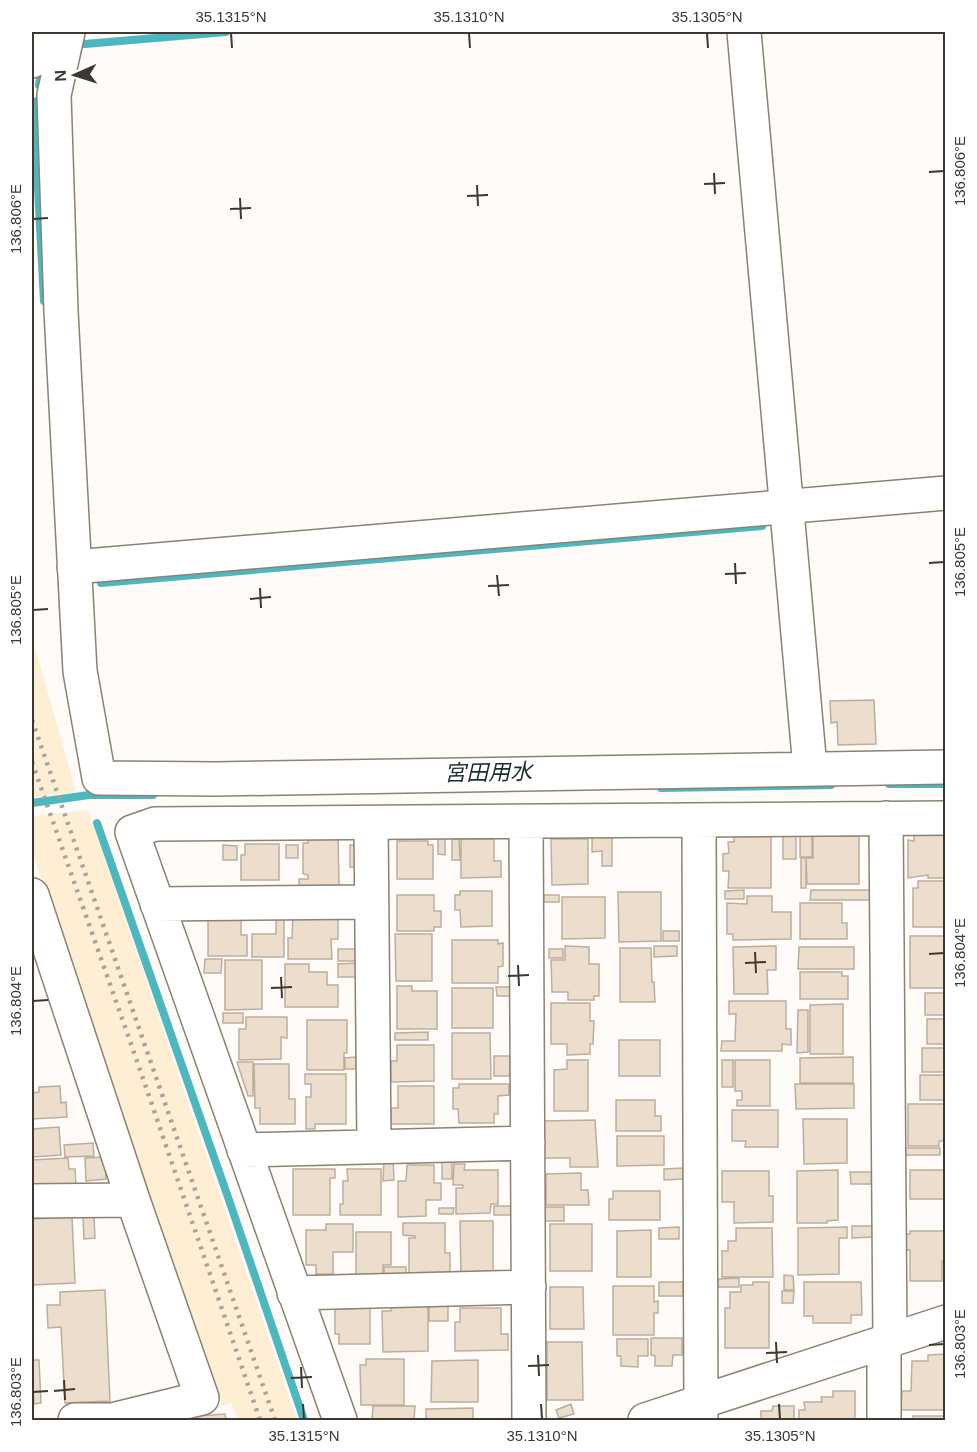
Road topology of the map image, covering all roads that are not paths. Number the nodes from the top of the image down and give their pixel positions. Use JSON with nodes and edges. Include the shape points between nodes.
{"nodes":[{"id":1,"x":37,"y":32,"type":"edge"},
{"id":2,"x":68,"y":32,"type":"edge"},
{"id":3,"x":744,"y":32,"type":"edge"},
{"id":4,"x":32,"y":61,"type":"edge"},
{"id":5,"x":43,"y":94,"type":"edge"},
{"id":6,"x":945,"y":493,"type":"edge"},
{"id":7,"x":786,"y":506,"type":"junction"},
{"id":8,"x":74,"y":567,"type":"junction"},
{"id":9,"x":945,"y":767,"type":"edge"},
{"id":10,"x":810,"y":768,"type":"junction"},
{"id":11,"x":886,"y":818,"type":"junction"},
{"id":12,"x":945,"y":818,"type":"edge"},
{"id":13,"x":699,"y":820,"type":"junction"},
{"id":14,"x":526,"y":822,"type":"junction"},
{"id":15,"x":371,"y":823,"type":"junction"},
{"id":16,"x":32,"y":895,"type":"edge"},
{"id":17,"x":371,"y":902,"type":"junction"},
{"id":18,"x":157,"y":904,"type":"junction"},
{"id":19,"x":528,"y":1143,"type":"junction"},
{"id":20,"x":374,"y":1146,"type":"junction"},
{"id":21,"x":244,"y":1150,"type":"junction"},
{"id":22,"x":132,"y":1200,"type":"junction"},
{"id":23,"x":32,"y":1201,"type":"edge"},
{"id":24,"x":529,"y":1287,"type":"junction"},
{"id":25,"x":294,"y":1293,"type":"junction"},
{"id":26,"x":945,"y":1322,"type":"edge"},
{"id":27,"x":887,"y":1341,"type":"junction"},
{"id":28,"x":701,"y":1411,"type":"edge"},
{"id":29,"x":75,"y":1420,"type":"edge"},
{"id":30,"x":340,"y":1420,"type":"edge"},
{"id":31,"x":529,"y":1420,"type":"edge"},
{"id":32,"x":645,"y":1420,"type":"edge"},
{"id":33,"x":884,"y":1420,"type":"edge"}],
"edges":[{"from":1,"to":4,"type":"street"},
{"from":2,"to":5,"type":"street"},
{"from":3,"to":7,"type":"street"},
{"from":5,"to":8,"type":"street","via":[[61,311]]},
{"from":6,"to":7,"type":"street"},
{"from":7,"to":8,"type":"street"},
{"from":7,"to":10,"type":"street"},
{"from":8,"to":10,"type":"street","via":[[80,671],[99,778]]},
{"from":9,"to":10,"type":"street"},
{"from":11,"to":12,"type":"street"},
{"from":11,"to":13,"type":"street"},
{"from":11,"to":27,"type":"street"},
{"from":13,"to":14,"type":"street"},
{"from":13,"to":28,"type":"street"},
{"from":14,"to":15,"type":"street"},
{"from":14,"to":19,"type":"street"},
{"from":15,"to":17,"type":"street"},
{"from":15,"to":18,"type":"street","via":[[155,824],[132,832]]},
{"from":16,"to":22,"type":"street"},
{"from":17,"to":18,"type":"street"},
{"from":17,"to":20,"type":"street"},
{"from":18,"to":21,"type":"street"},
{"from":19,"to":20,"type":"street"},
{"from":19,"to":24,"type":"street"},
{"from":20,"to":21,"type":"street"},
{"from":21,"to":25,"type":"street"},
{"from":22,"to":23,"type":"street"},
{"from":22,"to":29,"type":"street","via":[[202,1398],[112,1420]]},
{"from":24,"to":25,"type":"street"},
{"from":24,"to":31,"type":"street"},
{"from":25,"to":30,"type":"street"},
{"from":26,"to":27,"type":"street"},
{"from":27,"to":28,"type":"street"},
{"from":27,"to":33,"type":"street"},
{"from":28,"to":32,"type":"street"}]}
